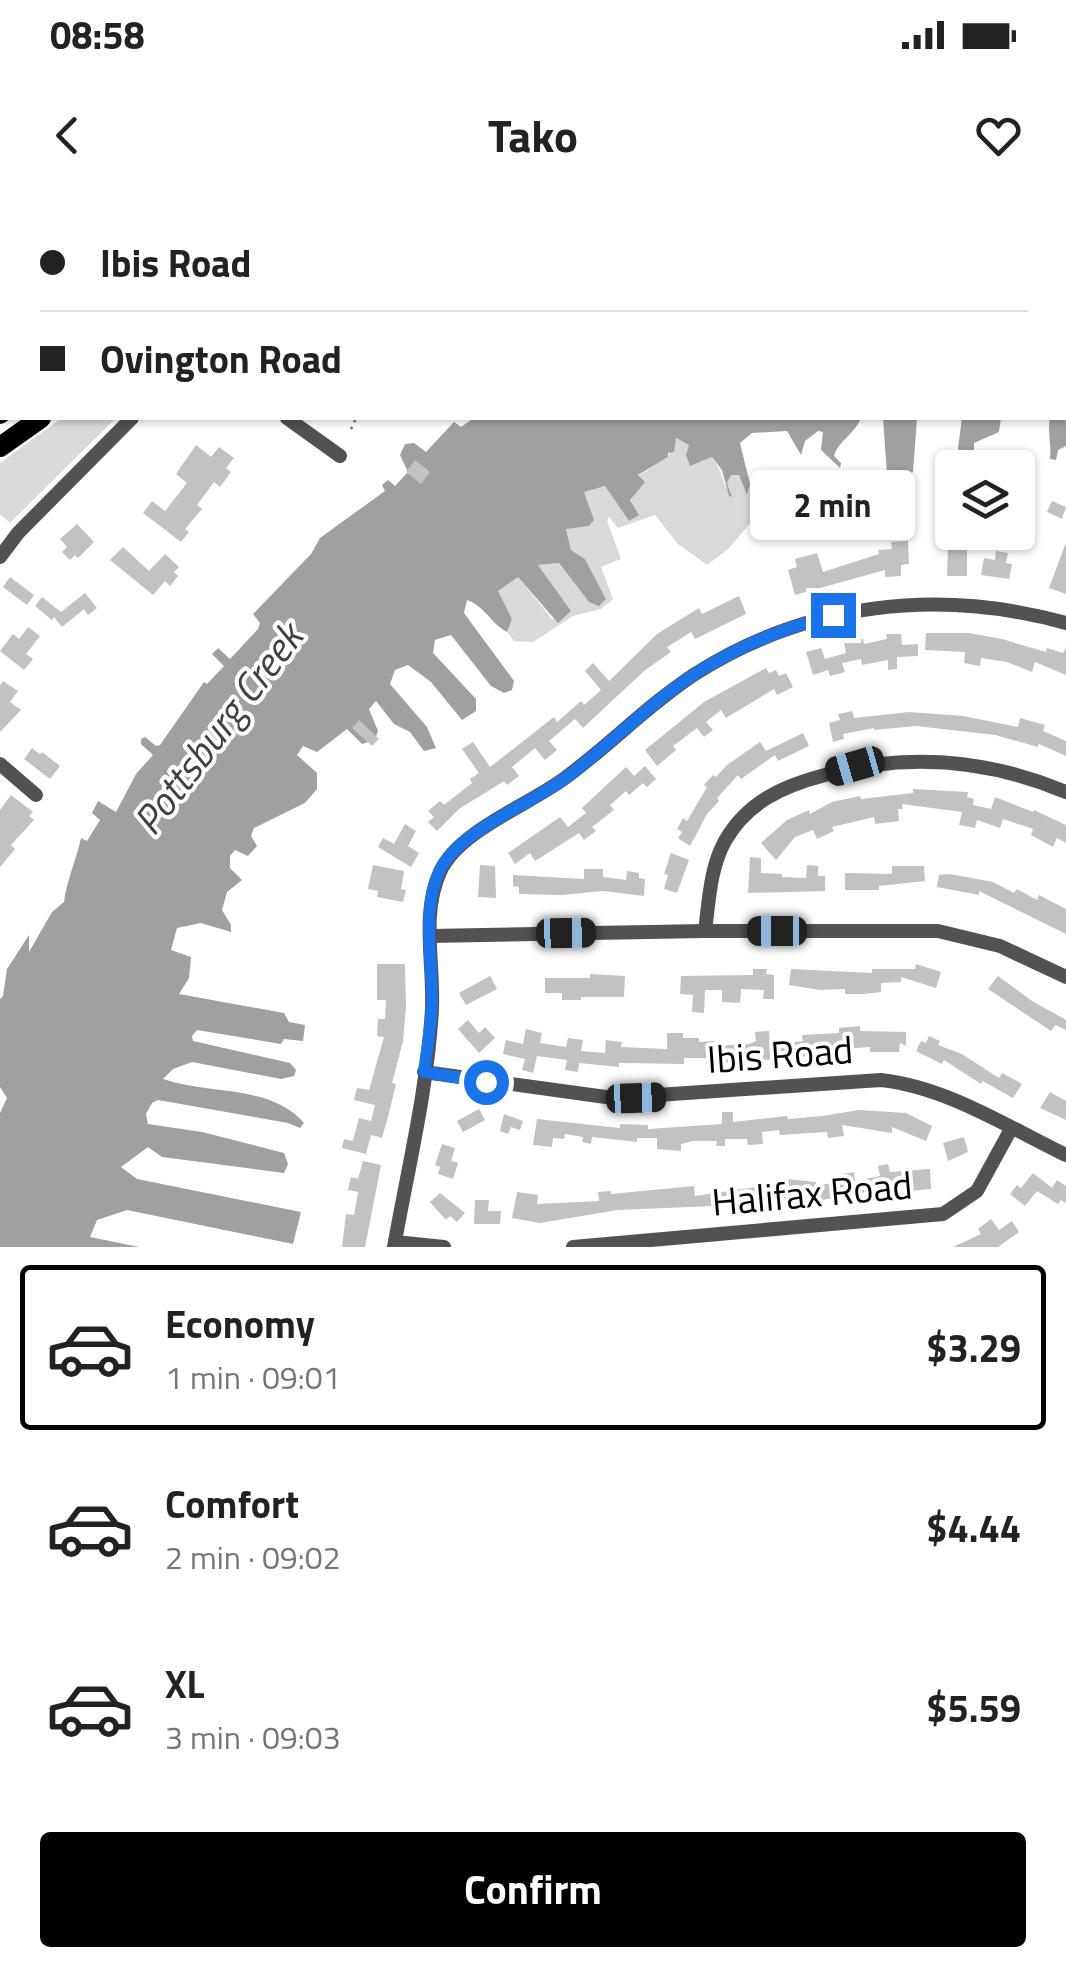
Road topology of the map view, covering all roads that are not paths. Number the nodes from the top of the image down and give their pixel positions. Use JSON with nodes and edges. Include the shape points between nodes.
{"nodes":[{"id":1,"x":39,"y":420,"type":"edge"},
{"id":2,"x":130,"y":420,"type":"edge"},
{"id":3,"x":290,"y":420,"type":"edge"},
{"id":4,"x":0,"y":447,"type":"edge"},
{"id":5,"x":340,"y":456,"type":"dead end"},
{"id":6,"x":0,"y":558,"type":"edge"},
{"id":7,"x":1066,"y":623,"type":"edge"},
{"id":8,"x":0,"y":764,"type":"edge"},
{"id":9,"x":1066,"y":792,"type":"edge"},
{"id":10,"x":36,"y":795,"type":"dead end"},
{"id":11,"x":705,"y":931,"type":"junction"},
{"id":12,"x":430,"y":936,"type":"junction"},
{"id":13,"x":1066,"y":977,"type":"edge"},
{"id":14,"x":424,"y":1072,"type":"junction"},
{"id":15,"x":1011,"y":1129,"type":"junction"},
{"id":16,"x":1066,"y":1155,"type":"edge"},
{"id":17,"x":395,"y":1244,"type":"edge"},
{"id":18,"x":444,"y":1247,"type":"edge"},
{"id":19,"x":573,"y":1247,"type":"edge"}],
"edges":[{"from":1,"to":4,"type":"highway"},
{"from":2,"to":6,"type":"street"},
{"from":3,"to":5,"type":"street"},
{"from":7,"to":12,"type":"street","via":[[970,604],[889,605],[810,621],[739,650],[694,675],[565,778],[461,845],[436,882]]},
{"from":8,"to":10,"type":"street"},
{"from":9,"to":11,"type":"street","via":[[1005,770],[921,759],[855,766],[784,787],[745,814],[726,838]]},
{"from":11,"to":12,"type":"street"},
{"from":11,"to":13,"type":"street","via":[[950,932],[1000,946]]},
{"from":12,"to":14,"type":"street","via":[[432,1008]]},
{"from":14,"to":15,"type":"street","name":"Ibis Road","via":[[613,1098],[881,1080],[930,1090]]},
{"from":14,"to":17,"type":"street"},
{"from":15,"to":16,"type":"street","name":"Ibis Road"},
{"from":15,"to":19,"type":"street","name":"Halifax Road","via":[[977,1191],[944,1214]]},
{"from":17,"to":18,"type":"street"}]}
